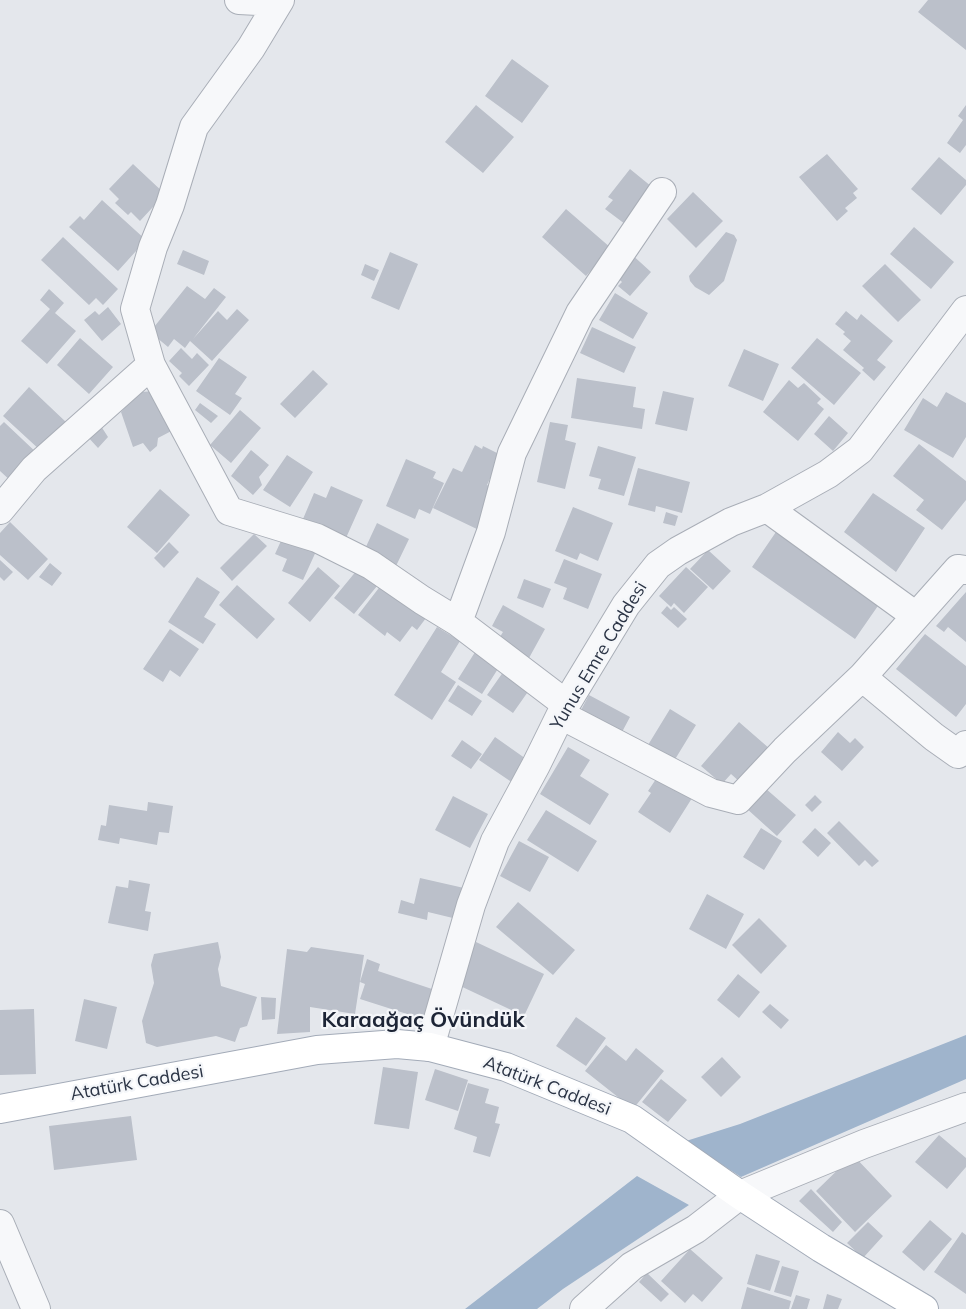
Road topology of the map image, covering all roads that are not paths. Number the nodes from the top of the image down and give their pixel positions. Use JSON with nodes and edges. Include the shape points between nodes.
{"nodes":[{"id":1,"x":239,"y":0,"type":"edge"},
{"id":2,"x":279,"y":1,"type":"edge"},
{"id":3,"x":662,"y":192,"type":"dead end"},
{"id":4,"x":966,"y":310,"type":"edge"},
{"id":5,"x":151,"y":365,"type":"junction"},
{"id":6,"x":767,"y":508,"type":"junction"},
{"id":7,"x":0,"y":510,"type":"edge"},
{"id":8,"x":966,"y":570,"type":"edge"},
{"id":9,"x":916,"y":616,"type":"junction"},
{"id":10,"x":458,"y":622,"type":"junction"},
{"id":11,"x":862,"y":677,"type":"junction"},
{"id":12,"x":563,"y":710,"type":"junction"},
{"id":13,"x":966,"y":745,"type":"edge"},
{"id":14,"x":430,"y":1046,"type":"junction"},
{"id":15,"x":0,"y":1108,"type":"edge"},
{"id":16,"x":966,"y":1108,"type":"edge"},
{"id":17,"x":740,"y":1195,"type":"junction"},
{"id":18,"x":0,"y":1224,"type":"edge"},
{"id":19,"x":597,"y":1305,"type":"edge"},
{"id":20,"x":36,"y":1309,"type":"edge"},
{"id":21,"x":924,"y":1309,"type":"edge"}],
"edges":[{"from":1,"to":2,"type":"street"},
{"from":2,"to":5,"type":"street","via":[[251,48],[194,127],[135,309]]},
{"from":3,"to":10,"type":"street","via":[[580,313],[512,452],[491,532]]},
{"from":4,"to":6,"type":"street","name":"Yunus Emre Caddesi","via":[[860,450],[828,474]]},
{"from":5,"to":7,"type":"street","via":[[34,469]]},
{"from":5,"to":10,"type":"street","via":[[228,511],[317,538],[371,565]]},
{"from":6,"to":9,"type":"street"},
{"from":6,"to":12,"type":"street","name":"Yunus Emre Caddesi","via":[[731,522],[678,550],[658,565],[626,604]]},
{"from":8,"to":9,"type":"street","via":[[958,569]]},
{"from":9,"to":11,"type":"street"},
{"from":10,"to":12,"type":"street"},
{"from":11,"to":12,"type":"street","via":[[738,800],[711,792]]},
{"from":11,"to":13,"type":"street","via":[[958,754]]},
{"from":12,"to":14,"type":"street","name":"Yunus Emre Caddesi","via":[[495,841],[472,905]]},
{"from":14,"to":15,"type":"main road","name":"Atatürk Caddesi","via":[[397,1044],[318,1050]]},
{"from":14,"to":17,"type":"main road","name":"Atatürk Caddesi","via":[[506,1067],[632,1119]]},
{"from":16,"to":17,"type":"street","via":[[864,1144]]},
{"from":17,"to":19,"type":"street","via":[[696,1229],[632,1266]]},
{"from":17,"to":21,"type":"main road","name":"Atatürk Caddesi"},
{"from":18,"to":20,"type":"street"}]}
